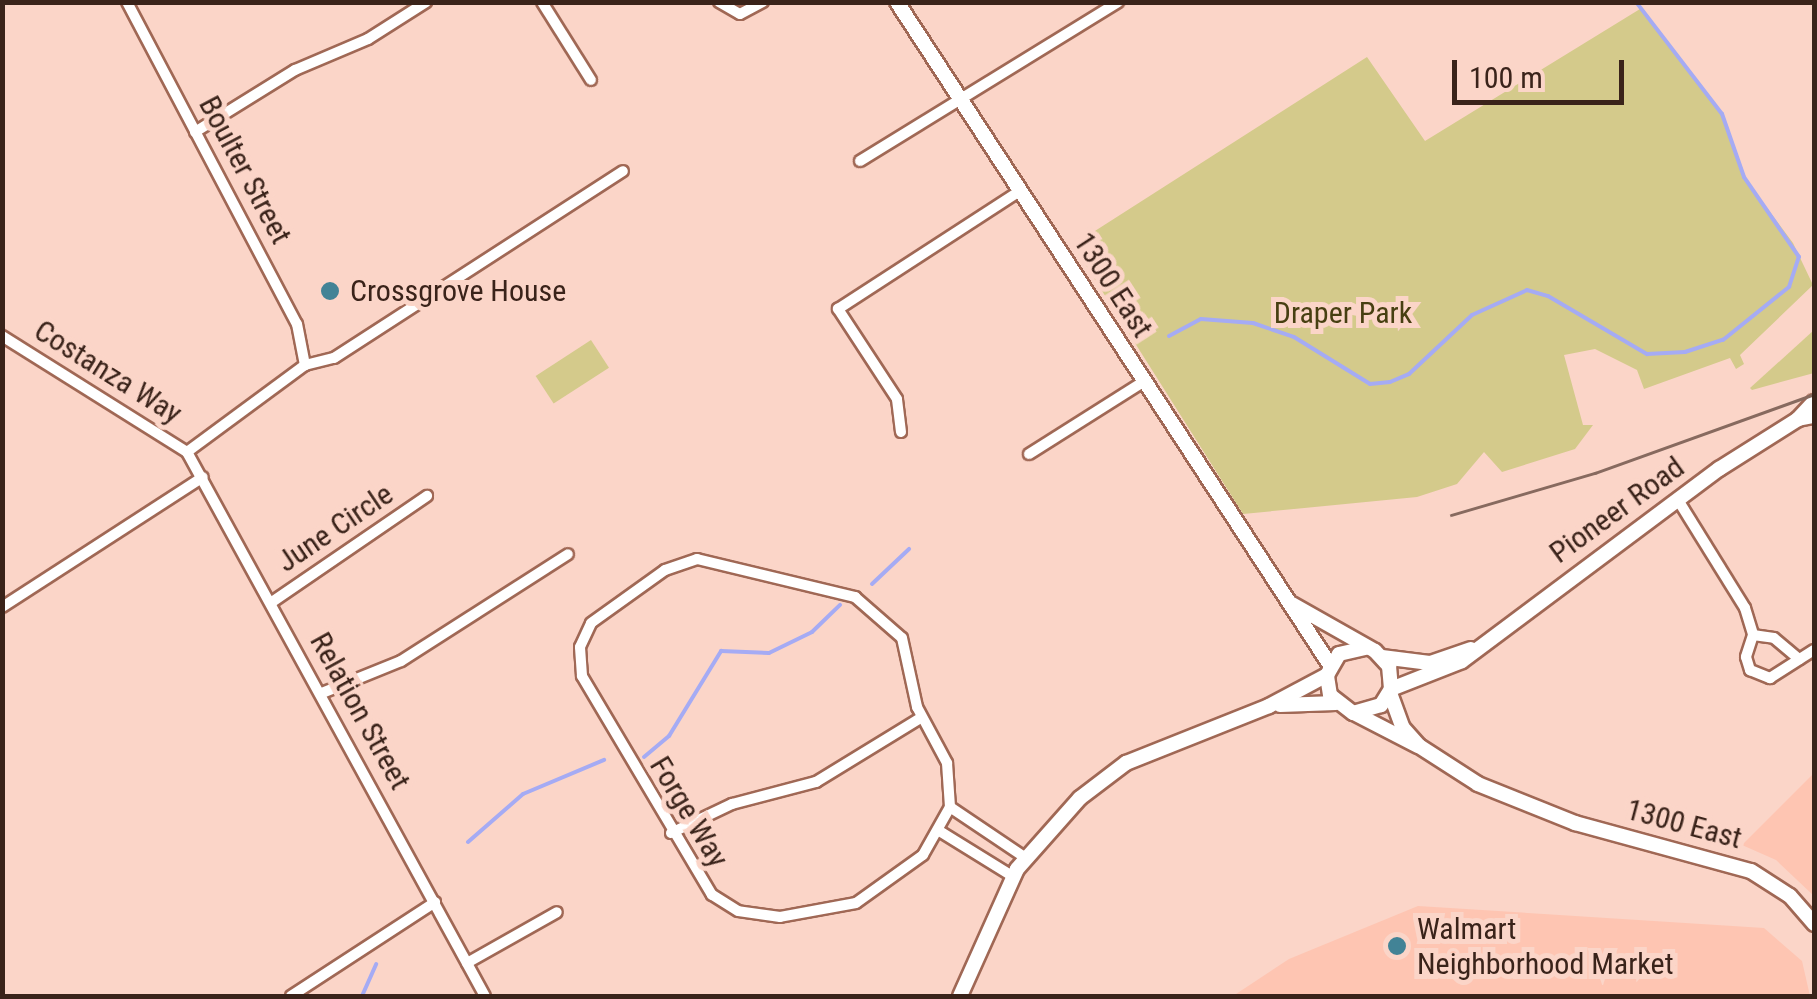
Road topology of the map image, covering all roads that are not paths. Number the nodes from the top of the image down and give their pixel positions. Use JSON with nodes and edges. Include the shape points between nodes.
{"nodes":[{"id":1,"x":128,"y":2,"type":"edge"},
{"id":2,"x":426,"y":2,"type":"edge"},
{"id":3,"x":542,"y":2,"type":"edge"},
{"id":4,"x":719,"y":2,"type":"edge"},
{"id":5,"x":763,"y":2,"type":"edge"},
{"id":6,"x":897,"y":2,"type":"edge"},
{"id":7,"x":1118,"y":2,"type":"edge"},
{"id":8,"x":591,"y":80,"type":"dead end"},
{"id":9,"x":959,"y":99,"type":"junction"},
{"id":10,"x":195,"y":132,"type":"junction"},
{"id":11,"x":860,"y":161,"type":"dead end"},
{"id":12,"x":623,"y":171,"type":"dead end"},
{"id":13,"x":1020,"y":191,"type":"junction"},
{"id":14,"x":2,"y":336,"type":"edge"},
{"id":15,"x":305,"y":365,"type":"junction"},
{"id":16,"x":1143,"y":382,"type":"junction"},
{"id":17,"x":1814,"y":402,"type":"edge"},
{"id":18,"x":1814,"y":416,"type":"edge"},
{"id":19,"x":1798,"y":419,"type":"junction"},
{"id":20,"x":901,"y":432,"type":"dead end"},
{"id":21,"x":187,"y":452,"type":"junction"},
{"id":22,"x":1029,"y":454,"type":"dead end"},
{"id":23,"x":203,"y":477,"type":"junction"},
{"id":24,"x":427,"y":496,"type":"dead end"},
{"id":25,"x":1678,"y":500,"type":"junction"},
{"id":26,"x":568,"y":554,"type":"dead end"},
{"id":27,"x":1283,"y":598,"type":"junction"},
{"id":28,"x":272,"y":602,"type":"junction"},
{"id":29,"x":2,"y":606,"type":"edge"},
{"id":30,"x":1754,"y":636,"type":"junction"},
{"id":31,"x":1366,"y":648,"type":"junction"},
{"id":32,"x":1472,"y":649,"type":"junction"},
{"id":33,"x":1814,"y":650,"type":"edge"},
{"id":34,"x":1382,"y":656,"type":"junction"},
{"id":35,"x":1799,"y":660,"type":"junction"},
{"id":36,"x":1328,"y":670,"type":"junction"},
{"id":37,"x":1390,"y":691,"type":"junction"},
{"id":38,"x":322,"y":693,"type":"junction"},
{"id":39,"x":1336,"y":703,"type":"junction"},
{"id":40,"x":1270,"y":706,"type":"junction"},
{"id":41,"x":1354,"y":712,"type":"junction"},
{"id":42,"x":922,"y":718,"type":"junction"},
{"id":43,"x":1419,"y":746,"type":"junction"},
{"id":44,"x":950,"y":807,"type":"junction"},
{"id":45,"x":940,"y":832,"type":"junction"},
{"id":46,"x":671,"y":833,"type":"junction"},
{"id":47,"x":1026,"y":858,"type":"junction"},
{"id":48,"x":1014,"y":876,"type":"junction"},
{"id":49,"x":435,"y":902,"type":"junction"},
{"id":50,"x":557,"y":912,"type":"dead end"},
{"id":51,"x":1814,"y":924,"type":"edge"},
{"id":52,"x":467,"y":963,"type":"junction"},
{"id":53,"x":291,"y":996,"type":"edge"},
{"id":54,"x":486,"y":996,"type":"edge"},
{"id":55,"x":960,"y":996,"type":"edge"}],
"edges":[{"from":1,"to":10,"type":"street","name":"Boulter Street"},
{"from":2,"to":10,"type":"street"},
{"from":3,"to":8,"type":"street"},
{"from":4,"to":5,"type":"street","via":[[740,14]]},
{"from":6,"to":9,"type":"main road","name":"1300 East"},
{"from":7,"to":9,"type":"street"},
{"from":9,"to":11,"type":"street"},
{"from":9,"to":13,"type":"main road","name":"1300 East"},
{"from":10,"to":15,"type":"street","name":"Boulter Street","via":[[297,324]]},
{"from":12,"to":15,"type":"street","via":[[334,358]]},
{"from":13,"to":16,"type":"main road","name":"1300 East"},
{"from":13,"to":20,"type":"street","via":[[838,309],[897,399]]},
{"from":14,"to":21,"type":"street","name":"Costanza Way"},
{"from":15,"to":21,"type":"street"},
{"from":16,"to":22,"type":"street"},
{"from":16,"to":27,"type":"main road","name":"1300 East"},
{"from":17,"to":19,"type":"main road","name":"Pioneer Road"},
{"from":18,"to":19,"type":"main road","name":"Pioneer Road"},
{"from":19,"to":25,"type":"main road","name":"Pioneer Road"},
{"from":21,"to":23,"type":"street","name":"Relation Street"},
{"from":23,"to":28,"type":"street","name":"Relation Street"},
{"from":23,"to":29,"type":"street"},
{"from":24,"to":28,"type":"street","name":"June Circle"},
{"from":25,"to":30,"type":"street","via":[[1734,587]]},
{"from":25,"to":32,"type":"main road","name":"Pioneer Road"},
{"from":26,"to":38,"type":"street","via":[[401,661]]},
{"from":27,"to":31,"type":"main road","name":"1300 East"},
{"from":27,"to":36,"type":"main road","name":"1300 East"},
{"from":28,"to":38,"type":"street","name":"Relation Street"},
{"from":30,"to":35,"type":"street","via":[[1774,638]]},
{"from":30,"to":35,"type":"street","via":[[1746,657],[1756,676],[1776,676]]},
{"from":31,"to":34,"type":"main road"},
{"from":31,"to":36,"type":"main road","via":[[1352,648]]},
{"from":32,"to":34,"type":"main road","name":"Pioneer Road","via":[[1422,663]]},
{"from":32,"to":37,"type":"main road","name":"Pioneer Road","via":[[1451,666]]},
{"from":33,"to":35,"type":"street"},
{"from":34,"to":37,"type":"main road"},
{"from":36,"to":39,"type":"main road"},
{"from":36,"to":40,"type":"main road"},
{"from":37,"to":41,"type":"main road","via":[[1368,712]]},
{"from":37,"to":43,"type":"main road","via":[[1402,728]]},
{"from":38,"to":49,"type":"street","name":"Relation Street"},
{"from":39,"to":40,"type":"main road"},
{"from":39,"to":41,"type":"main road"},
{"from":40,"to":47,"type":"main road","via":[[1126,762],[1080,798]]},
{"from":41,"to":43,"type":"main road","name":"1300 East"},
{"from":42,"to":44,"type":"street","via":[[948,763]]},
{"from":42,"to":46,"type":"street","via":[[816,782],[732,804]]},
{"from":42,"to":46,"type":"street","name":"Forge Way","via":[[902,638],[876,608],[847,594],[715,561],[673,566],[604,611],[586,630],[579,656],[586,683]]},
{"from":43,"to":51,"type":"main road","name":"1300 East","via":[[1537,811],[1751,870],[1790,896]]},
{"from":44,"to":45,"type":"street","name":"Forge Way"},
{"from":44,"to":47,"type":"street"},
{"from":45,"to":46,"type":"street","name":"Forge Way","via":[[912,865],[856,903],[780,917],[738,910],[712,896]]},
{"from":45,"to":48,"type":"street"},
{"from":47,"to":48,"type":"main road"},
{"from":48,"to":55,"type":"main road"},
{"from":49,"to":52,"type":"street","name":"Relation Street"},
{"from":49,"to":53,"type":"street"},
{"from":50,"to":52,"type":"street"},
{"from":52,"to":54,"type":"street","name":"Relation Street"}]}
